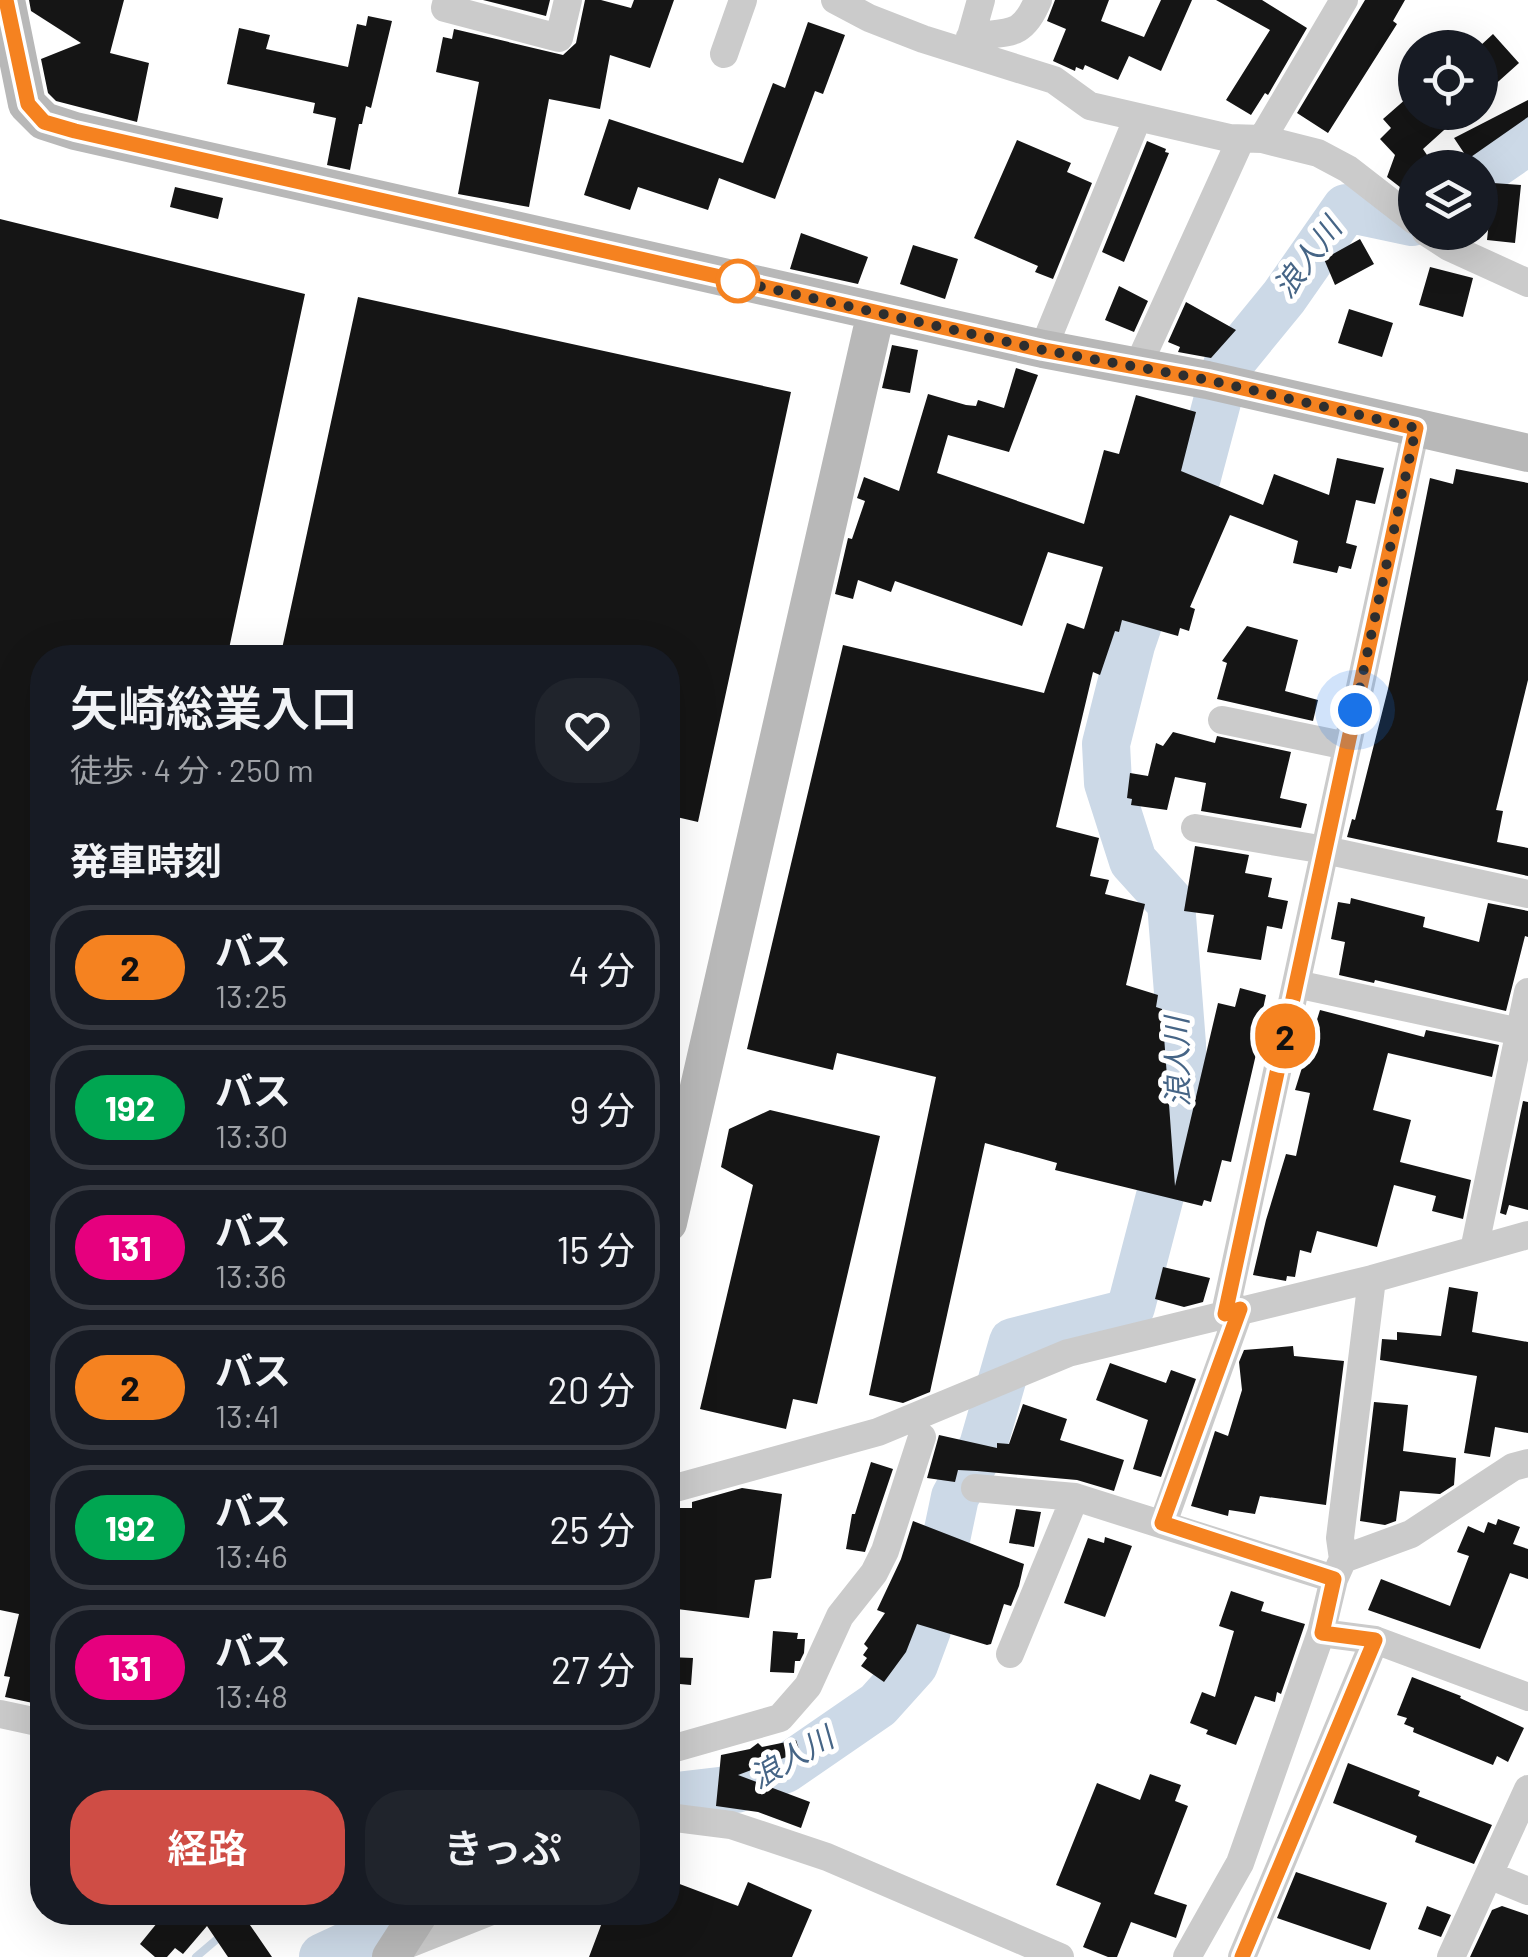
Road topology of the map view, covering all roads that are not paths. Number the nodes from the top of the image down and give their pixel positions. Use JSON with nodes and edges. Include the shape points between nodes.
{"nodes":[{"id":1,"x":6,"y":0,"type":"edge"},
{"id":2,"x":448,"y":0,"type":"edge"},
{"id":3,"x":568,"y":0,"type":"edge"},
{"id":4,"x":743,"y":0,"type":"edge"},
{"id":5,"x":835,"y":0,"type":"edge"},
{"id":6,"x":981,"y":0,"type":"edge"},
{"id":7,"x":1038,"y":0,"type":"edge"},
{"id":8,"x":1344,"y":0,"type":"edge"},
{"id":9,"x":968,"y":44,"type":"junction"},
{"id":10,"x":724,"y":54,"type":"dead end"},
{"id":11,"x":1138,"y":116,"type":"junction"},
{"id":12,"x":1251,"y":138,"type":"junction"},
{"id":13,"x":1398,"y":208,"type":"edge"},
{"id":14,"x":1456,"y":250,"type":"edge"},
{"id":15,"x":1528,"y":283,"type":"edge"},
{"id":16,"x":876,"y":312,"type":"junction"},
{"id":17,"x":1043,"y":350,"type":"junction"},
{"id":18,"x":1138,"y":368,"type":"junction"},
{"id":19,"x":1416,"y":428,"type":"junction"},
{"id":20,"x":1528,"y":452,"type":"edge"},
{"id":21,"x":1222,"y":720,"type":"dead end"},
{"id":22,"x":1347,"y":746,"type":"junction"},
{"id":23,"x":1195,"y":828,"type":"dead end"},
{"id":24,"x":1325,"y":850,"type":"junction"},
{"id":25,"x":1528,"y":894,"type":"edge"},
{"id":26,"x":1296,"y":984,"type":"junction"},
{"id":27,"x":1528,"y":992,"type":"edge"},
{"id":28,"x":1520,"y":1032,"type":"junction"},
{"id":29,"x":680,"y":1170,"type":"edge"},
{"id":30,"x":1528,"y":1236,"type":"edge"},
{"id":31,"x":1474,"y":1250,"type":"junction"},
{"id":32,"x":1372,"y":1279,"type":"junction"},
{"id":33,"x":1232,"y":1311,"type":"junction"},
{"id":34,"x":922,"y":1437,"type":"dead end"},
{"id":35,"x":1528,"y":1462,"type":"edge"},
{"id":36,"x":680,"y":1487,"type":"edge"},
{"id":37,"x":976,"y":1488,"type":"dead end"},
{"id":38,"x":1075,"y":1497,"type":"junction"},
{"id":39,"x":1162,"y":1523,"type":"junction"},
{"id":40,"x":1339,"y":1569,"type":"junction"},
{"id":41,"x":1322,"y":1633,"type":"junction"},
{"id":42,"x":1375,"y":1640,"type":"junction"},
{"id":43,"x":1010,"y":1654,"type":"dead end"},
{"id":44,"x":1528,"y":1697,"type":"edge"},
{"id":45,"x":0,"y":1714,"type":"edge"},
{"id":46,"x":30,"y":1720,"type":"edge"},
{"id":47,"x":680,"y":1747,"type":"edge"},
{"id":48,"x":1528,"y":1789,"type":"edge"},
{"id":49,"x":680,"y":1819,"type":"edge"},
{"id":50,"x":1489,"y":1875,"type":"junction"},
{"id":51,"x":1528,"y":1891,"type":"edge"},
{"id":52,"x":446,"y":1925,"type":"edge"},
{"id":53,"x":404,"y":1938,"type":"edge"},
{"id":54,"x":1192,"y":1947,"type":"edge"},
{"id":55,"x":1060,"y":1957,"type":"edge"},
{"id":56,"x":1232,"y":1957,"type":"edge"},
{"id":57,"x":1242,"y":1957,"type":"edge"},
{"id":58,"x":1451,"y":1957,"type":"edge"}],
"edges":[{"from":1,"to":16,"type":"street","via":[[28,104],[44,122]]},
{"from":2,"to":3,"type":"street","via":[[446,8],[559,38]]},
{"from":4,"to":10,"type":"street"},
{"from":5,"to":9,"type":"street","via":[[869,18]]},
{"from":6,"to":9,"type":"street"},
{"from":7,"to":9,"type":"street","via":[[1021,29]]},
{"from":8,"to":12,"type":"street"},
{"from":9,"to":11,"type":"street","via":[[1054,80],[1090,106]]},
{"from":11,"to":12,"type":"street"},
{"from":11,"to":17,"type":"street"},
{"from":12,"to":13,"type":"street","via":[[1318,153]]},
{"from":12,"to":18,"type":"street"},
{"from":14,"to":15,"type":"street"},
{"from":16,"to":17,"type":"street"},
{"from":16,"to":29,"type":"street"},
{"from":17,"to":18,"type":"street"},
{"from":18,"to":19,"type":"street"},
{"from":19,"to":20,"type":"street"},
{"from":19,"to":22,"type":"street"},
{"from":21,"to":22,"type":"street"},
{"from":22,"to":24,"type":"street"},
{"from":23,"to":24,"type":"street"},
{"from":24,"to":25,"type":"street"},
{"from":24,"to":26,"type":"street"},
{"from":26,"to":28,"type":"street"},
{"from":26,"to":33,"type":"street"},
{"from":27,"to":28,"type":"street"},
{"from":28,"to":31,"type":"street"},
{"from":30,"to":31,"type":"street"},
{"from":31,"to":32,"type":"street"},
{"from":32,"to":33,"type":"street"},
{"from":32,"to":40,"type":"street"},
{"from":33,"to":36,"type":"street","via":[[1068,1353],[878,1432]]},
{"from":33,"to":39,"type":"street"},
{"from":34,"to":47,"type":"street","via":[[885,1550],[840,1616],[808,1686],[780,1718]]},
{"from":35,"to":40,"type":"street","via":[[1411,1534]]},
{"from":37,"to":38,"type":"street"},
{"from":38,"to":39,"type":"street"},
{"from":38,"to":43,"type":"street"},
{"from":39,"to":40,"type":"street"},
{"from":40,"to":41,"type":"street"},
{"from":41,"to":42,"type":"street"},
{"from":41,"to":54,"type":"street","via":[[1240,1862]]},
{"from":42,"to":44,"type":"street"},
{"from":42,"to":57,"type":"street"},
{"from":45,"to":46,"type":"street"},
{"from":48,"to":50,"type":"street"},
{"from":49,"to":55,"type":"street","via":[[731,1825],[827,1856]]},
{"from":50,"to":51,"type":"street"},
{"from":50,"to":58,"type":"street"},
{"from":52,"to":53,"type":"street"},
{"from":54,"to":56,"type":"street"}]}
